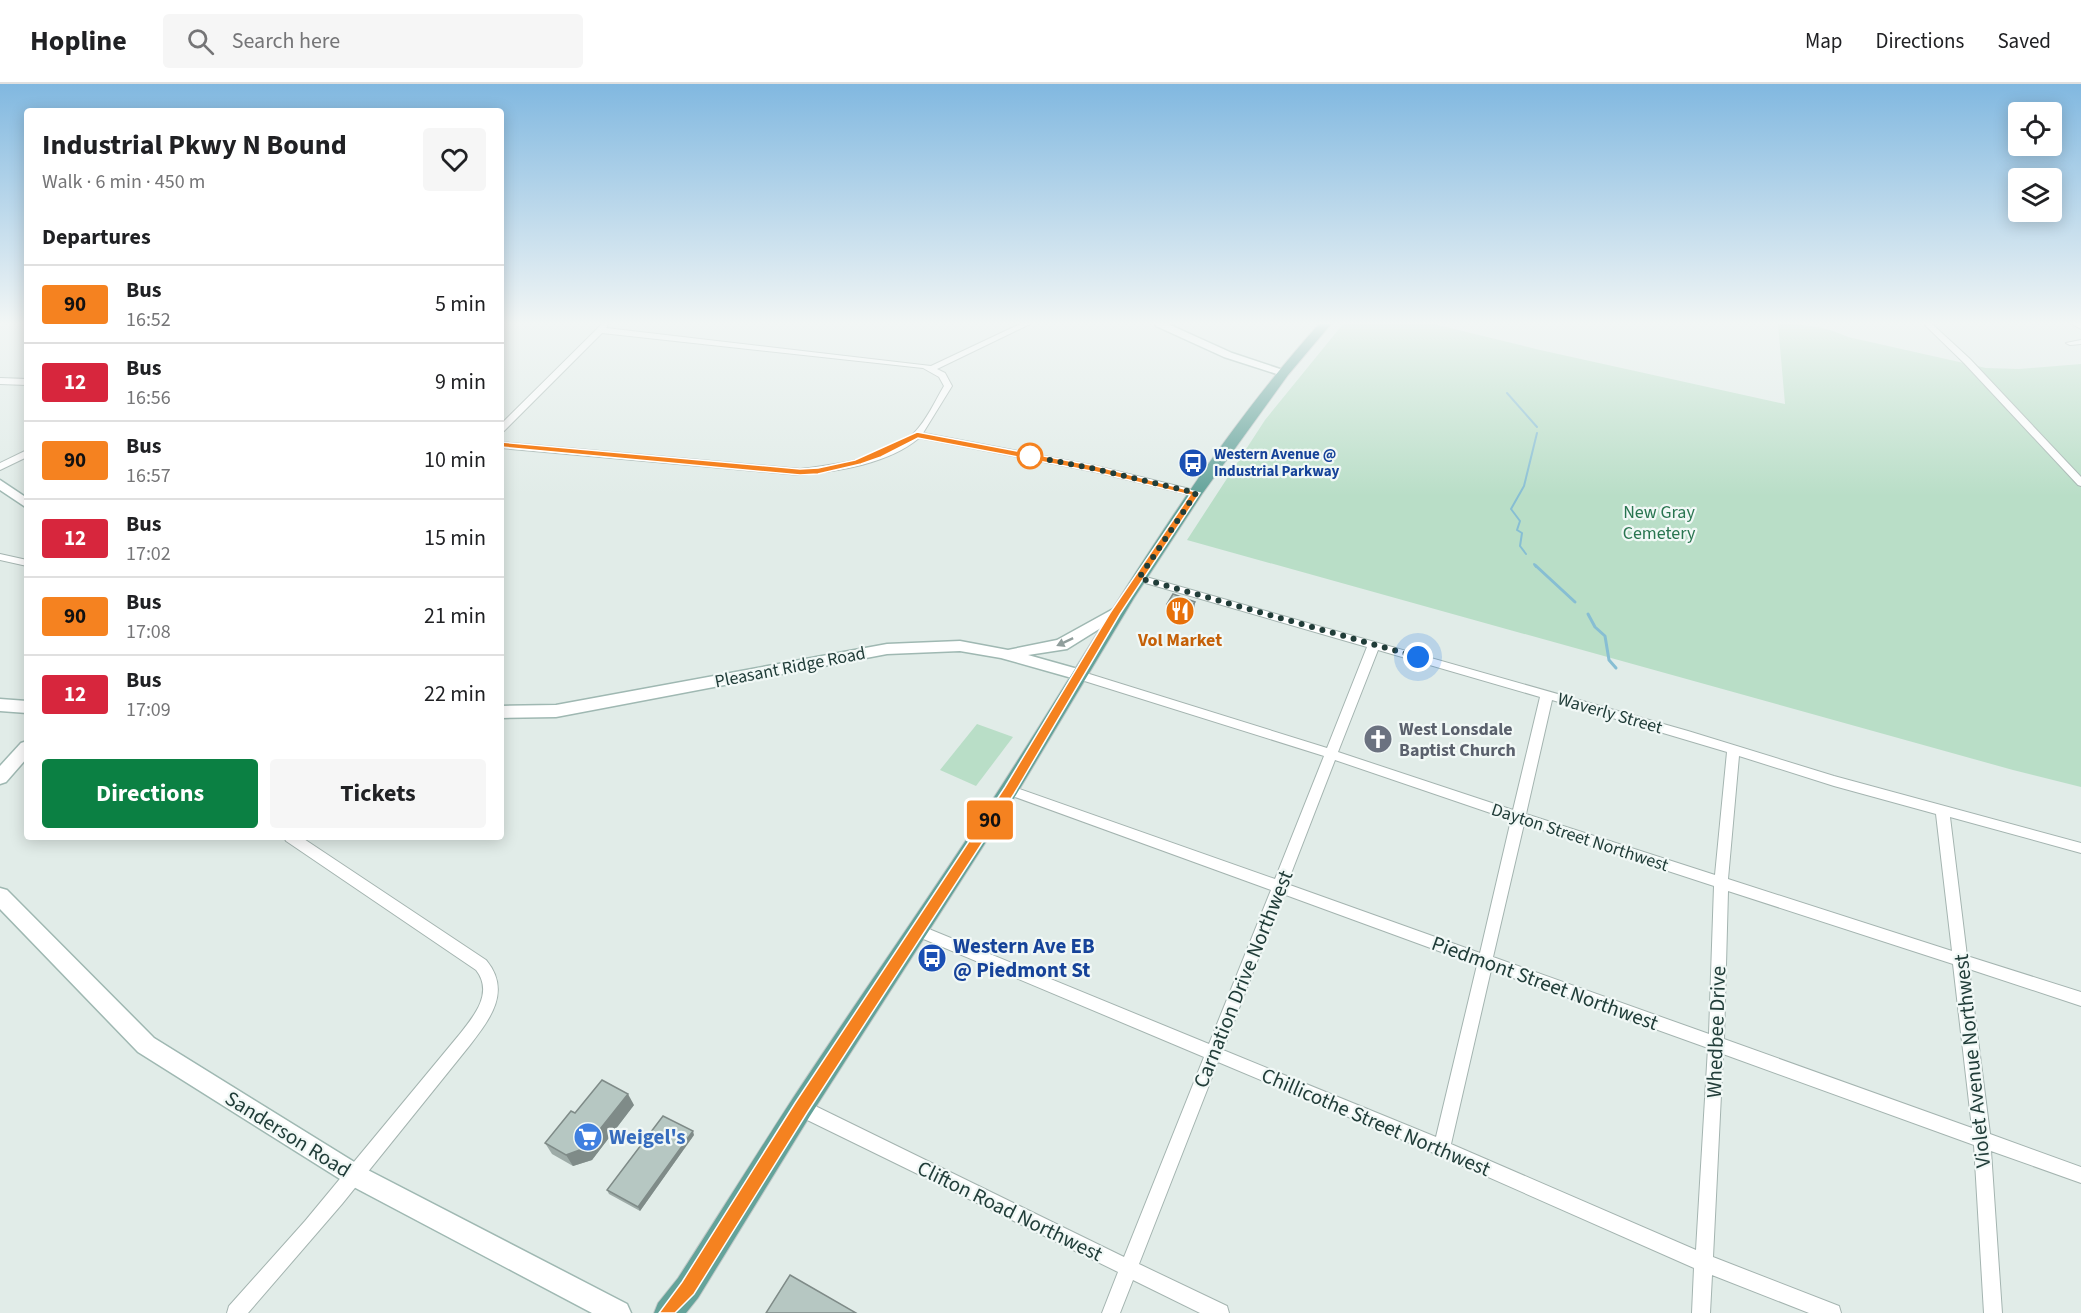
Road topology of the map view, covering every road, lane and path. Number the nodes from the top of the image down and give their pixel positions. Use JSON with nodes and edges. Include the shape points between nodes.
{"nodes":[{"id":1,"x":549,"y":381,"type":"edge"},
{"id":2,"x":945,"y":381,"type":"edge"},
{"id":3,"x":1276,"y":381,"type":"edge"},
{"id":4,"x":1986,"y":381,"type":"edge"},
{"id":5,"x":504,"y":426,"type":"edge"},
{"id":6,"x":917,"y":435,"type":"junction"},
{"id":7,"x":504,"y":445,"type":"edge"},
{"id":8,"x":24,"y":455,"type":"edge"},
{"id":9,"x":13,"y":462,"type":"junction"},
{"id":10,"x":0,"y":467,"type":"edge"},
{"id":11,"x":0,"y":475,"type":"edge"},
{"id":12,"x":2081,"y":483,"type":"edge"},
{"id":13,"x":0,"y":484,"type":"edge"},
{"id":14,"x":1196,"y":493,"type":"junction"},
{"id":15,"x":24,"y":502,"type":"edge"},
{"id":16,"x":0,"y":557,"type":"edge"},
{"id":17,"x":24,"y":562,"type":"edge"},
{"id":18,"x":1139,"y":578,"type":"junction"},
{"id":19,"x":1115,"y":613,"type":"junction"},
{"id":20,"x":1374,"y":645,"type":"junction"},
{"id":21,"x":1001,"y":653,"type":"junction"},
{"id":22,"x":1079,"y":675,"type":"junction"},
{"id":23,"x":1547,"y":694,"type":"junction"},
{"id":24,"x":0,"y":705,"type":"edge"},
{"id":25,"x":24,"y":707,"type":"edge"},
{"id":26,"x":504,"y":712,"type":"edge"},
{"id":27,"x":24,"y":750,"type":"edge"},
{"id":28,"x":1733,"y":751,"type":"junction"},
{"id":29,"x":1331,"y":754,"type":"junction"},
{"id":30,"x":0,"y":777,"type":"edge"},
{"id":31,"x":1009,"y":790,"type":"junction"},
{"id":32,"x":1942,"y":810,"type":"junction"},
{"id":33,"x":1518,"y":817,"type":"junction"},
{"id":34,"x":295,"y":840,"type":"edge"},
{"id":35,"x":2081,"y":848,"type":"edge"},
{"id":36,"x":1721,"y":883,"type":"junction"},
{"id":37,"x":1279,"y":888,"type":"junction"},
{"id":38,"x":0,"y":896,"type":"edge"},
{"id":39,"x":919,"y":931,"type":"junction"},
{"id":40,"x":1485,"y":961,"type":"junction"},
{"id":41,"x":1961,"y":961,"type":"junction"},
{"id":42,"x":2081,"y":999,"type":"edge"},
{"id":43,"x":1716,"y":1045,"type":"junction"},
{"id":44,"x":1213,"y":1054,"type":"junction"},
{"id":45,"x":801,"y":1108,"type":"junction"},
{"id":46,"x":1982,"y":1139,"type":"junction"},
{"id":47,"x":1442,"y":1148,"type":"junction"},
{"id":48,"x":2081,"y":1175,"type":"edge"},
{"id":49,"x":356,"y":1176,"type":"junction"},
{"id":50,"x":1705,"y":1263,"type":"junction"},
{"id":51,"x":1129,"y":1269,"type":"junction"},
{"id":52,"x":236,"y":1313,"type":"edge"},
{"id":53,"x":618,"y":1313,"type":"edge"},
{"id":54,"x":668,"y":1313,"type":"edge"},
{"id":55,"x":1111,"y":1313,"type":"edge"},
{"id":56,"x":1220,"y":1313,"type":"edge"},
{"id":57,"x":1701,"y":1313,"type":"edge"},
{"id":58,"x":1832,"y":1313,"type":"edge"},
{"id":59,"x":1993,"y":1313,"type":"edge"}],
"edges":[{"from":1,"to":5,"type":"street"},
{"from":2,"to":6,"type":"street","via":[[948,386]]},
{"from":3,"to":14,"type":"main road"},
{"from":4,"to":12,"type":"street"},
{"from":6,"to":7,"type":"street","via":[[858,462],[800,472]]},
{"from":6,"to":14,"type":"street","via":[[1096,469]]},
{"from":8,"to":9,"type":"street"},
{"from":9,"to":10,"type":"street"},
{"from":9,"to":11,"type":"street"},
{"from":13,"to":15,"type":"street"},
{"from":14,"to":18,"type":"main road"},
{"from":16,"to":17,"type":"street"},
{"from":18,"to":19,"type":"main road"},
{"from":18,"to":20,"type":"street","name":"Waverly Street"},
{"from":19,"to":21,"type":"street","one_way":true,"via":[[1061,645]]},
{"from":19,"to":22,"type":"main road"},
{"from":20,"to":23,"type":"street","name":"Waverly Street"},
{"from":20,"to":29,"type":"street","name":"Carnation Drive Northwest"},
{"from":21,"to":22,"type":"street","name":"Pleasant Ridge Road"},
{"from":21,"to":26,"type":"street","name":"Pleasant Ridge Road","via":[[960,646],[887,649],[556,711]]},
{"from":22,"to":29,"type":"street","name":"Dayton Street Northwest"},
{"from":22,"to":31,"type":"main road"},
{"from":23,"to":28,"type":"street","name":"Waverly Street"},
{"from":23,"to":33,"type":"street"},
{"from":24,"to":25,"type":"street"},
{"from":27,"to":30,"type":"street"},
{"from":28,"to":32,"type":"street","name":"Waverly Street"},
{"from":28,"to":36,"type":"street","name":"Whedbee Drive"},
{"from":29,"to":33,"type":"street","name":"Dayton Street Northwest"},
{"from":29,"to":37,"type":"street","name":"Carnation Drive Northwest"},
{"from":31,"to":37,"type":"street","name":"Piedmont Street Northwest"},
{"from":31,"to":39,"type":"main road"},
{"from":32,"to":35,"type":"street","name":"Waverly Street"},
{"from":32,"to":41,"type":"street","name":"Violet Avenue Northwest"},
{"from":33,"to":36,"type":"street","name":"Dayton Street Northwest"},
{"from":33,"to":40,"type":"street"},
{"from":34,"to":49,"type":"street","via":[[481,965],[492,984],[491,997],[472,1029]]},
{"from":36,"to":41,"type":"street","name":"Dayton Street Northwest"},
{"from":36,"to":43,"type":"street","name":"Whedbee Drive"},
{"from":37,"to":40,"type":"street","name":"Piedmont Street Northwest"},
{"from":37,"to":44,"type":"street","name":"Carnation Drive Northwest"},
{"from":38,"to":49,"type":"street","name":"Sanderson Road","via":[[146,1045]]},
{"from":39,"to":44,"type":"street","name":"Chillicothe Street Northwest"},
{"from":39,"to":45,"type":"main road"},
{"from":40,"to":43,"type":"street","name":"Piedmont Street Northwest"},
{"from":40,"to":47,"type":"street"},
{"from":41,"to":42,"type":"street","name":"Dayton Street Northwest"},
{"from":41,"to":46,"type":"street","name":"Violet Avenue Northwest"},
{"from":43,"to":46,"type":"street","name":"Piedmont Street Northwest"},
{"from":43,"to":50,"type":"street","name":"Whedbee Drive"},
{"from":44,"to":47,"type":"street","name":"Chillicothe Street Northwest"},
{"from":44,"to":51,"type":"street","name":"Carnation Drive Northwest"},
{"from":45,"to":51,"type":"street","name":"Clifton Road Northwest"},
{"from":45,"to":54,"type":"main road","via":[[688,1288]]},
{"from":46,"to":48,"type":"street","name":"Piedmont Street Northwest"},
{"from":46,"to":59,"type":"street","name":"Violet Avenue Northwest"},
{"from":47,"to":50,"type":"street","name":"Chillicothe Street Northwest"},
{"from":49,"to":52,"type":"street"},
{"from":49,"to":53,"type":"street","name":"Sanderson Road"},
{"from":50,"to":57,"type":"street","name":"Whedbee Drive"},
{"from":50,"to":58,"type":"street","name":"Chillicothe Street Northwest"},
{"from":51,"to":55,"type":"street","name":"Carnation Drive Northwest"},
{"from":51,"to":56,"type":"street","name":"Clifton Road Northwest"}]}
